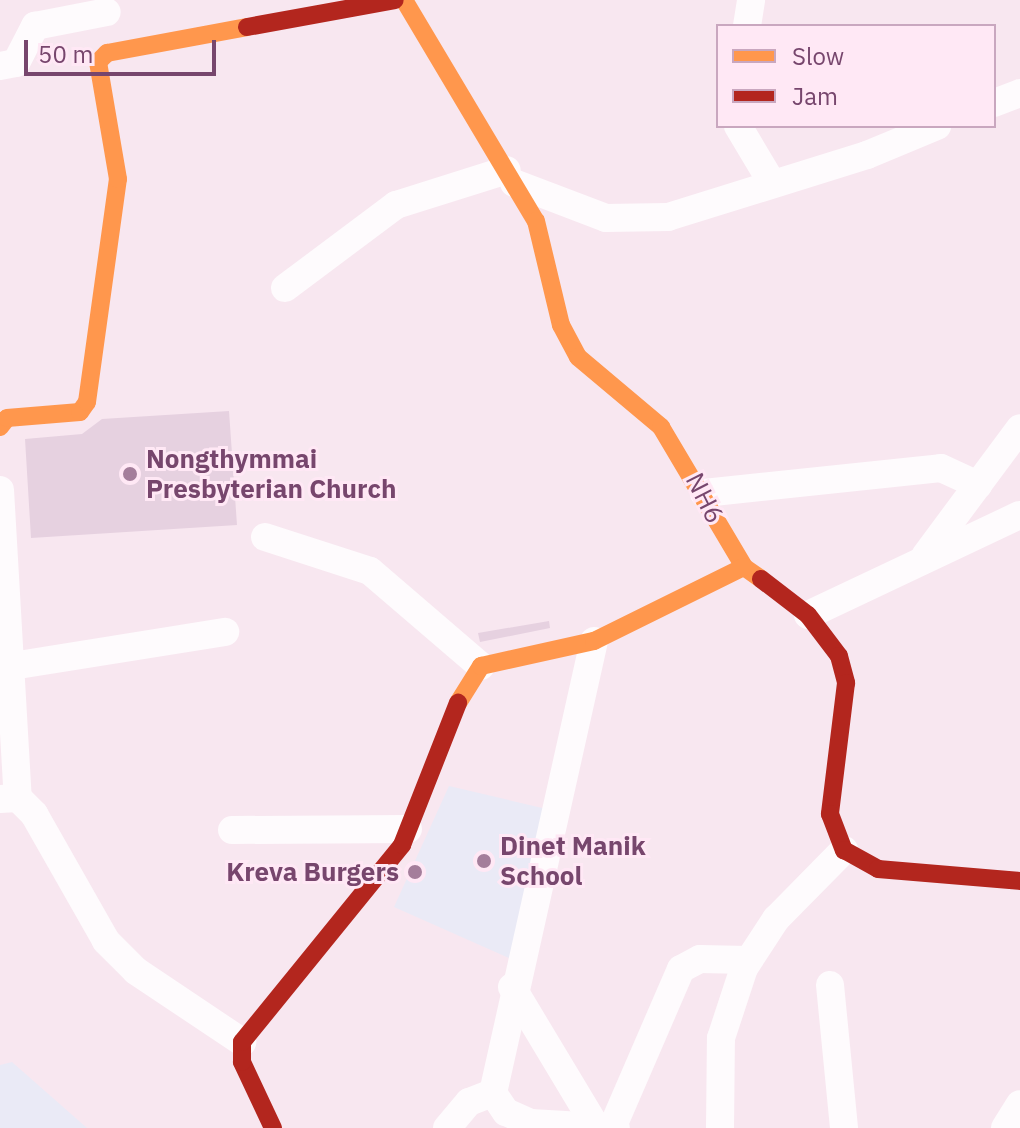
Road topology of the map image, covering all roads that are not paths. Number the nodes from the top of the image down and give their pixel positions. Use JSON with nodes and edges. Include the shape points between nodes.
{"nodes":[{"id":1,"x":395,"y":0,"type":"edge"},
{"id":2,"x":404,"y":0,"type":"edge"},
{"id":3,"x":751,"y":0,"type":"edge"},
{"id":4,"x":109,"y":6,"type":"edge"},
{"id":5,"x":747,"y":24,"type":"edge"},
{"id":6,"x":107,"y":53,"type":"junction"},
{"id":7,"x":0,"y":66,"type":"edge"},
{"id":8,"x":1020,"y":93,"type":"edge"},
{"id":9,"x":996,"y":102,"type":"edge"},
{"id":10,"x":739,"y":128,"type":"edge"},
{"id":11,"x":931,"y":128,"type":"edge"},
{"id":12,"x":510,"y":177,"type":"junction"},
{"id":13,"x":772,"y":183,"type":"junction"},
{"id":14,"x":285,"y":288,"type":"dead end"},
{"id":15,"x":0,"y":427,"type":"edge"},
{"id":16,"x":1020,"y":428,"type":"edge"},
{"id":17,"x":978,"y":485,"type":"junction"},
{"id":18,"x":0,"y":490,"type":"edge"},
{"id":19,"x":704,"y":493,"type":"junction"},
{"id":20,"x":1020,"y":515,"type":"edge"},
{"id":21,"x":265,"y":537,"type":"dead end"},
{"id":22,"x":923,"y":558,"type":"junction"},
{"id":23,"x":744,"y":567,"type":"junction"},
{"id":24,"x":808,"y":615,"type":"junction"},
{"id":25,"x":225,"y":632,"type":"dead end"},
{"id":26,"x":594,"y":641,"type":"junction"},
{"id":27,"x":12,"y":666,"type":"junction"},
{"id":28,"x":481,"y":666,"type":"junction"},
{"id":29,"x":9,"y":799,"type":"edge"},
{"id":30,"x":408,"y":829,"type":"junction"},
{"id":31,"x":232,"y":830,"type":"dead end"},
{"id":32,"x":844,"y":850,"type":"junction"},
{"id":33,"x":1020,"y":881,"type":"edge"},
{"id":34,"x":748,"y":960,"type":"junction"},
{"id":35,"x":830,"y":985,"type":"dead end"},
{"id":36,"x":512,"y":987,"type":"junction"},
{"id":37,"x":242,"y":1042,"type":"junction"},
{"id":38,"x":493,"y":1093,"type":"junction"},
{"id":39,"x":1020,"y":1104,"type":"edge"},
{"id":40,"x":843,"y":1115,"type":"edge"},
{"id":41,"x":608,"y":1126,"type":"edge"},
{"id":42,"x":273,"y":1128,"type":"edge"},
{"id":43,"x":447,"y":1128,"type":"edge"},
{"id":44,"x":720,"y":1128,"type":"edge"},
{"id":45,"x":827,"y":1128,"type":"edge"},
{"id":46,"x":1005,"y":1128,"type":"edge"}],
"edges":[{"from":1,"to":6,"type":"main road"},
{"from":2,"to":12,"type":"main road","name":"NH6","number":"NH6"},
{"from":3,"to":5,"type":"street"},
{"from":4,"to":6,"type":"street","via":[[101,36]]},
{"from":4,"to":7,"type":"street","via":[[35,26],[16,63]]},
{"from":6,"to":15,"type":"main road","via":[[95,72],[118,179],[87,402],[80,412],[7,418]]},
{"from":8,"to":9,"type":"street"},
{"from":10,"to":13,"type":"street"},
{"from":11,"to":13,"type":"street"},
{"from":12,"to":13,"type":"street","via":[[580,211],[633,219],[668,217]]},
{"from":12,"to":14,"type":"street","via":[[396,205]]},
{"from":12,"to":19,"type":"main road","name":"NH6","number":"NH6","via":[[536,221],[561,325],[578,357],[661,427]]},
{"from":16,"to":17,"type":"street"},
{"from":17,"to":19,"type":"street","via":[[941,468]]},
{"from":17,"to":22,"type":"street"},
{"from":18,"to":27,"type":"street"},
{"from":19,"to":23,"type":"main road","name":"NH6","number":"NH6"},
{"from":20,"to":22,"type":"street"},
{"from":21,"to":28,"type":"street","via":[[370,571]]},
{"from":22,"to":24,"type":"street"},
{"from":23,"to":24,"type":"main road","name":"NH6","number":"NH6"},
{"from":23,"to":26,"type":"main road"},
{"from":24,"to":32,"type":"main road","name":"NH6","number":"NH6","via":[[834,646],[846,683],[830,787],[830,814]]},
{"from":25,"to":27,"type":"street"},
{"from":26,"to":28,"type":"main road"},
{"from":26,"to":36,"type":"street"},
{"from":27,"to":29,"type":"street"},
{"from":28,"to":30,"type":"main road","via":[[455,702]]},
{"from":29,"to":37,"type":"street","via":[[106,941],[159,992]]},
{"from":30,"to":31,"type":"street"},
{"from":30,"to":37,"type":"main road","via":[[379,878]]},
{"from":32,"to":33,"type":"main road","via":[[878,869]]},
{"from":32,"to":34,"type":"street","via":[[776,919]]},
{"from":34,"to":41,"type":"street","via":[[700,959],[681,969]]},
{"from":34,"to":44,"type":"street","via":[[721,1038]]},
{"from":35,"to":40,"type":"street"},
{"from":36,"to":38,"type":"street"},
{"from":36,"to":41,"type":"street"},
{"from":37,"to":42,"type":"main road","via":[[242,1062]]},
{"from":38,"to":41,"type":"street","via":[[506,1112],[531,1123]]},
{"from":38,"to":43,"type":"street","via":[[469,1102]]},
{"from":39,"to":46,"type":"street"},
{"from":40,"to":45,"type":"street"}]}
